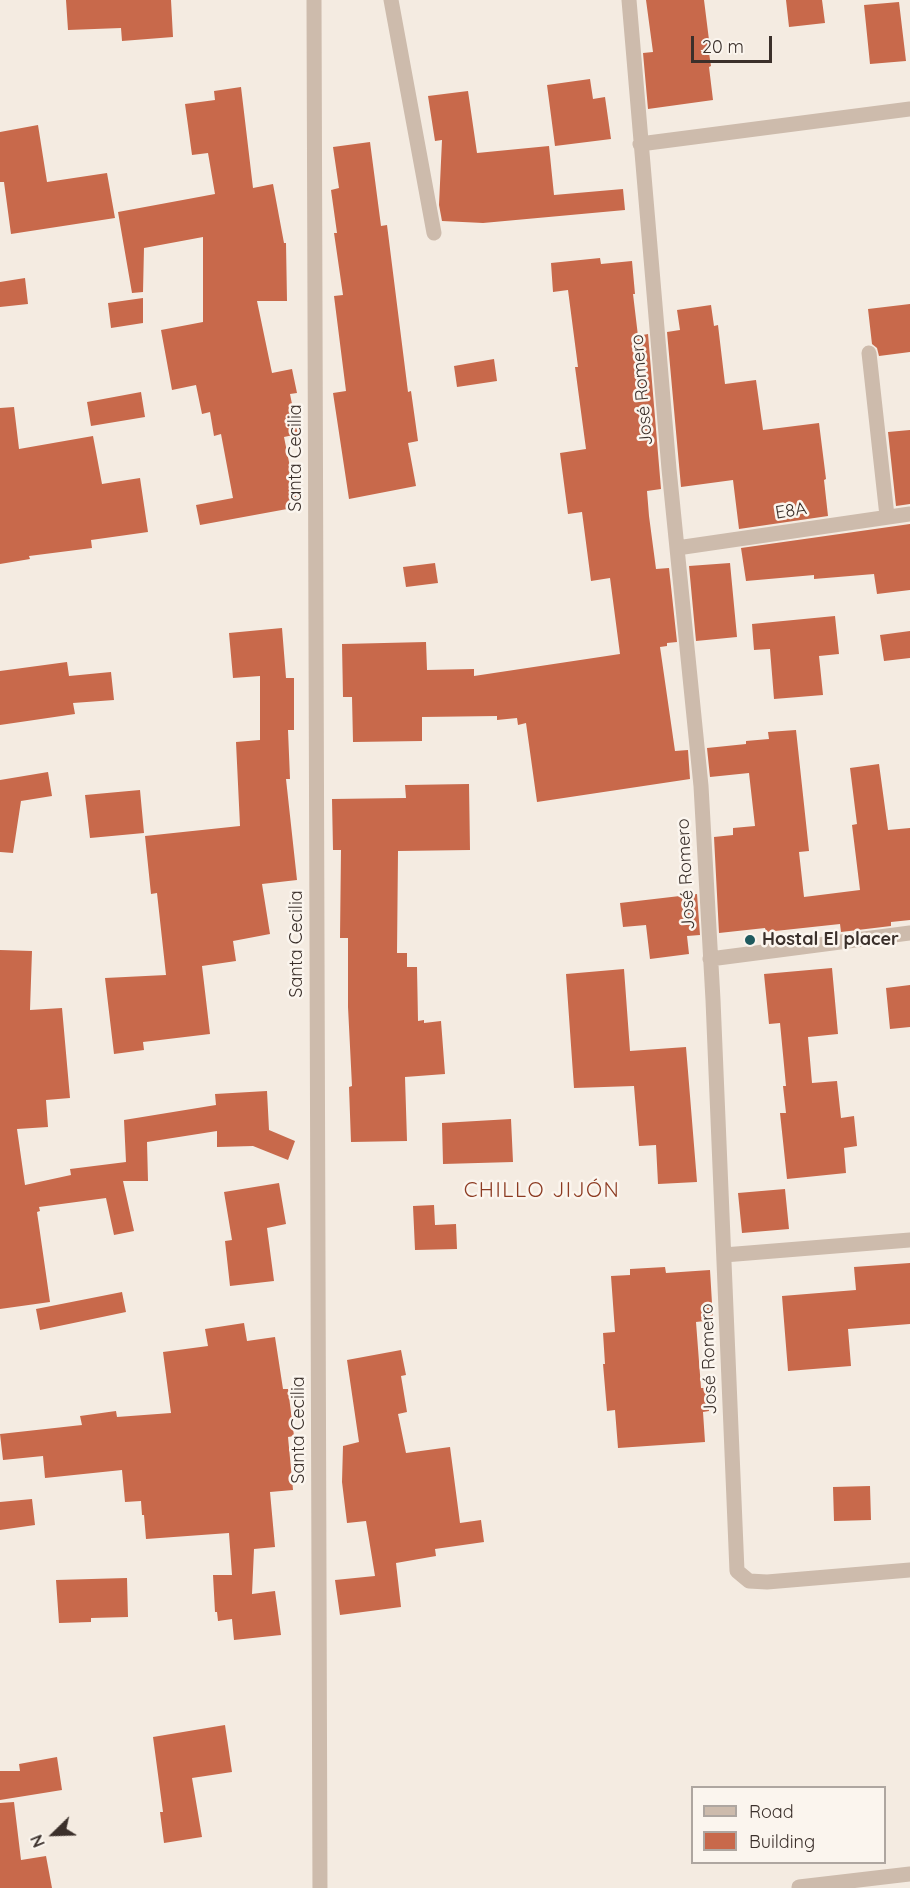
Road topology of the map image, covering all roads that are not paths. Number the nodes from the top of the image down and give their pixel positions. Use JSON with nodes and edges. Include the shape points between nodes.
{"nodes":[{"id":1,"x":314,"y":0,"type":"edge"},
{"id":2,"x":391,"y":0,"type":"edge"},
{"id":3,"x":629,"y":0,"type":"edge"},
{"id":4,"x":910,"y":109,"type":"edge"},
{"id":5,"x":640,"y":144,"type":"junction"},
{"id":6,"x":434,"y":233,"type":"dead end"},
{"id":7,"x":869,"y":353,"type":"dead end"},
{"id":8,"x":910,"y":514,"type":"edge"},
{"id":9,"x":887,"y":516,"type":"junction"},
{"id":10,"x":677,"y":548,"type":"junction"},
{"id":11,"x":910,"y":933,"type":"edge"},
{"id":12,"x":710,"y":959,"type":"junction"},
{"id":13,"x":910,"y":1240,"type":"edge"},
{"id":14,"x":724,"y":1255,"type":"junction"},
{"id":15,"x":910,"y":1570,"type":"edge"},
{"id":16,"x":910,"y":1874,"type":"edge"},
{"id":17,"x":799,"y":1887,"type":"edge"},
{"id":18,"x":320,"y":1888,"type":"edge"}],
"edges":[{"from":1,"to":18,"type":"street","name":"Santa Cecilia"},
{"from":2,"to":6,"type":"street"},
{"from":3,"to":5,"type":"street","name":"José Romero"},
{"from":4,"to":5,"type":"street"},
{"from":5,"to":10,"type":"street","name":"José Romero"},
{"from":7,"to":9,"type":"street"},
{"from":8,"to":9,"type":"street","name":"E8A"},
{"from":9,"to":10,"type":"street","name":"E8A"},
{"from":10,"to":12,"type":"street","name":"José Romero","via":[[701,786]]},
{"from":11,"to":12,"type":"street"},
{"from":12,"to":14,"type":"street","name":"José Romero"},
{"from":13,"to":14,"type":"street"},
{"from":14,"to":15,"type":"street","name":"José Romero","via":[[737,1571],[749,1581],[766,1582]]},
{"from":16,"to":17,"type":"street"}]}
